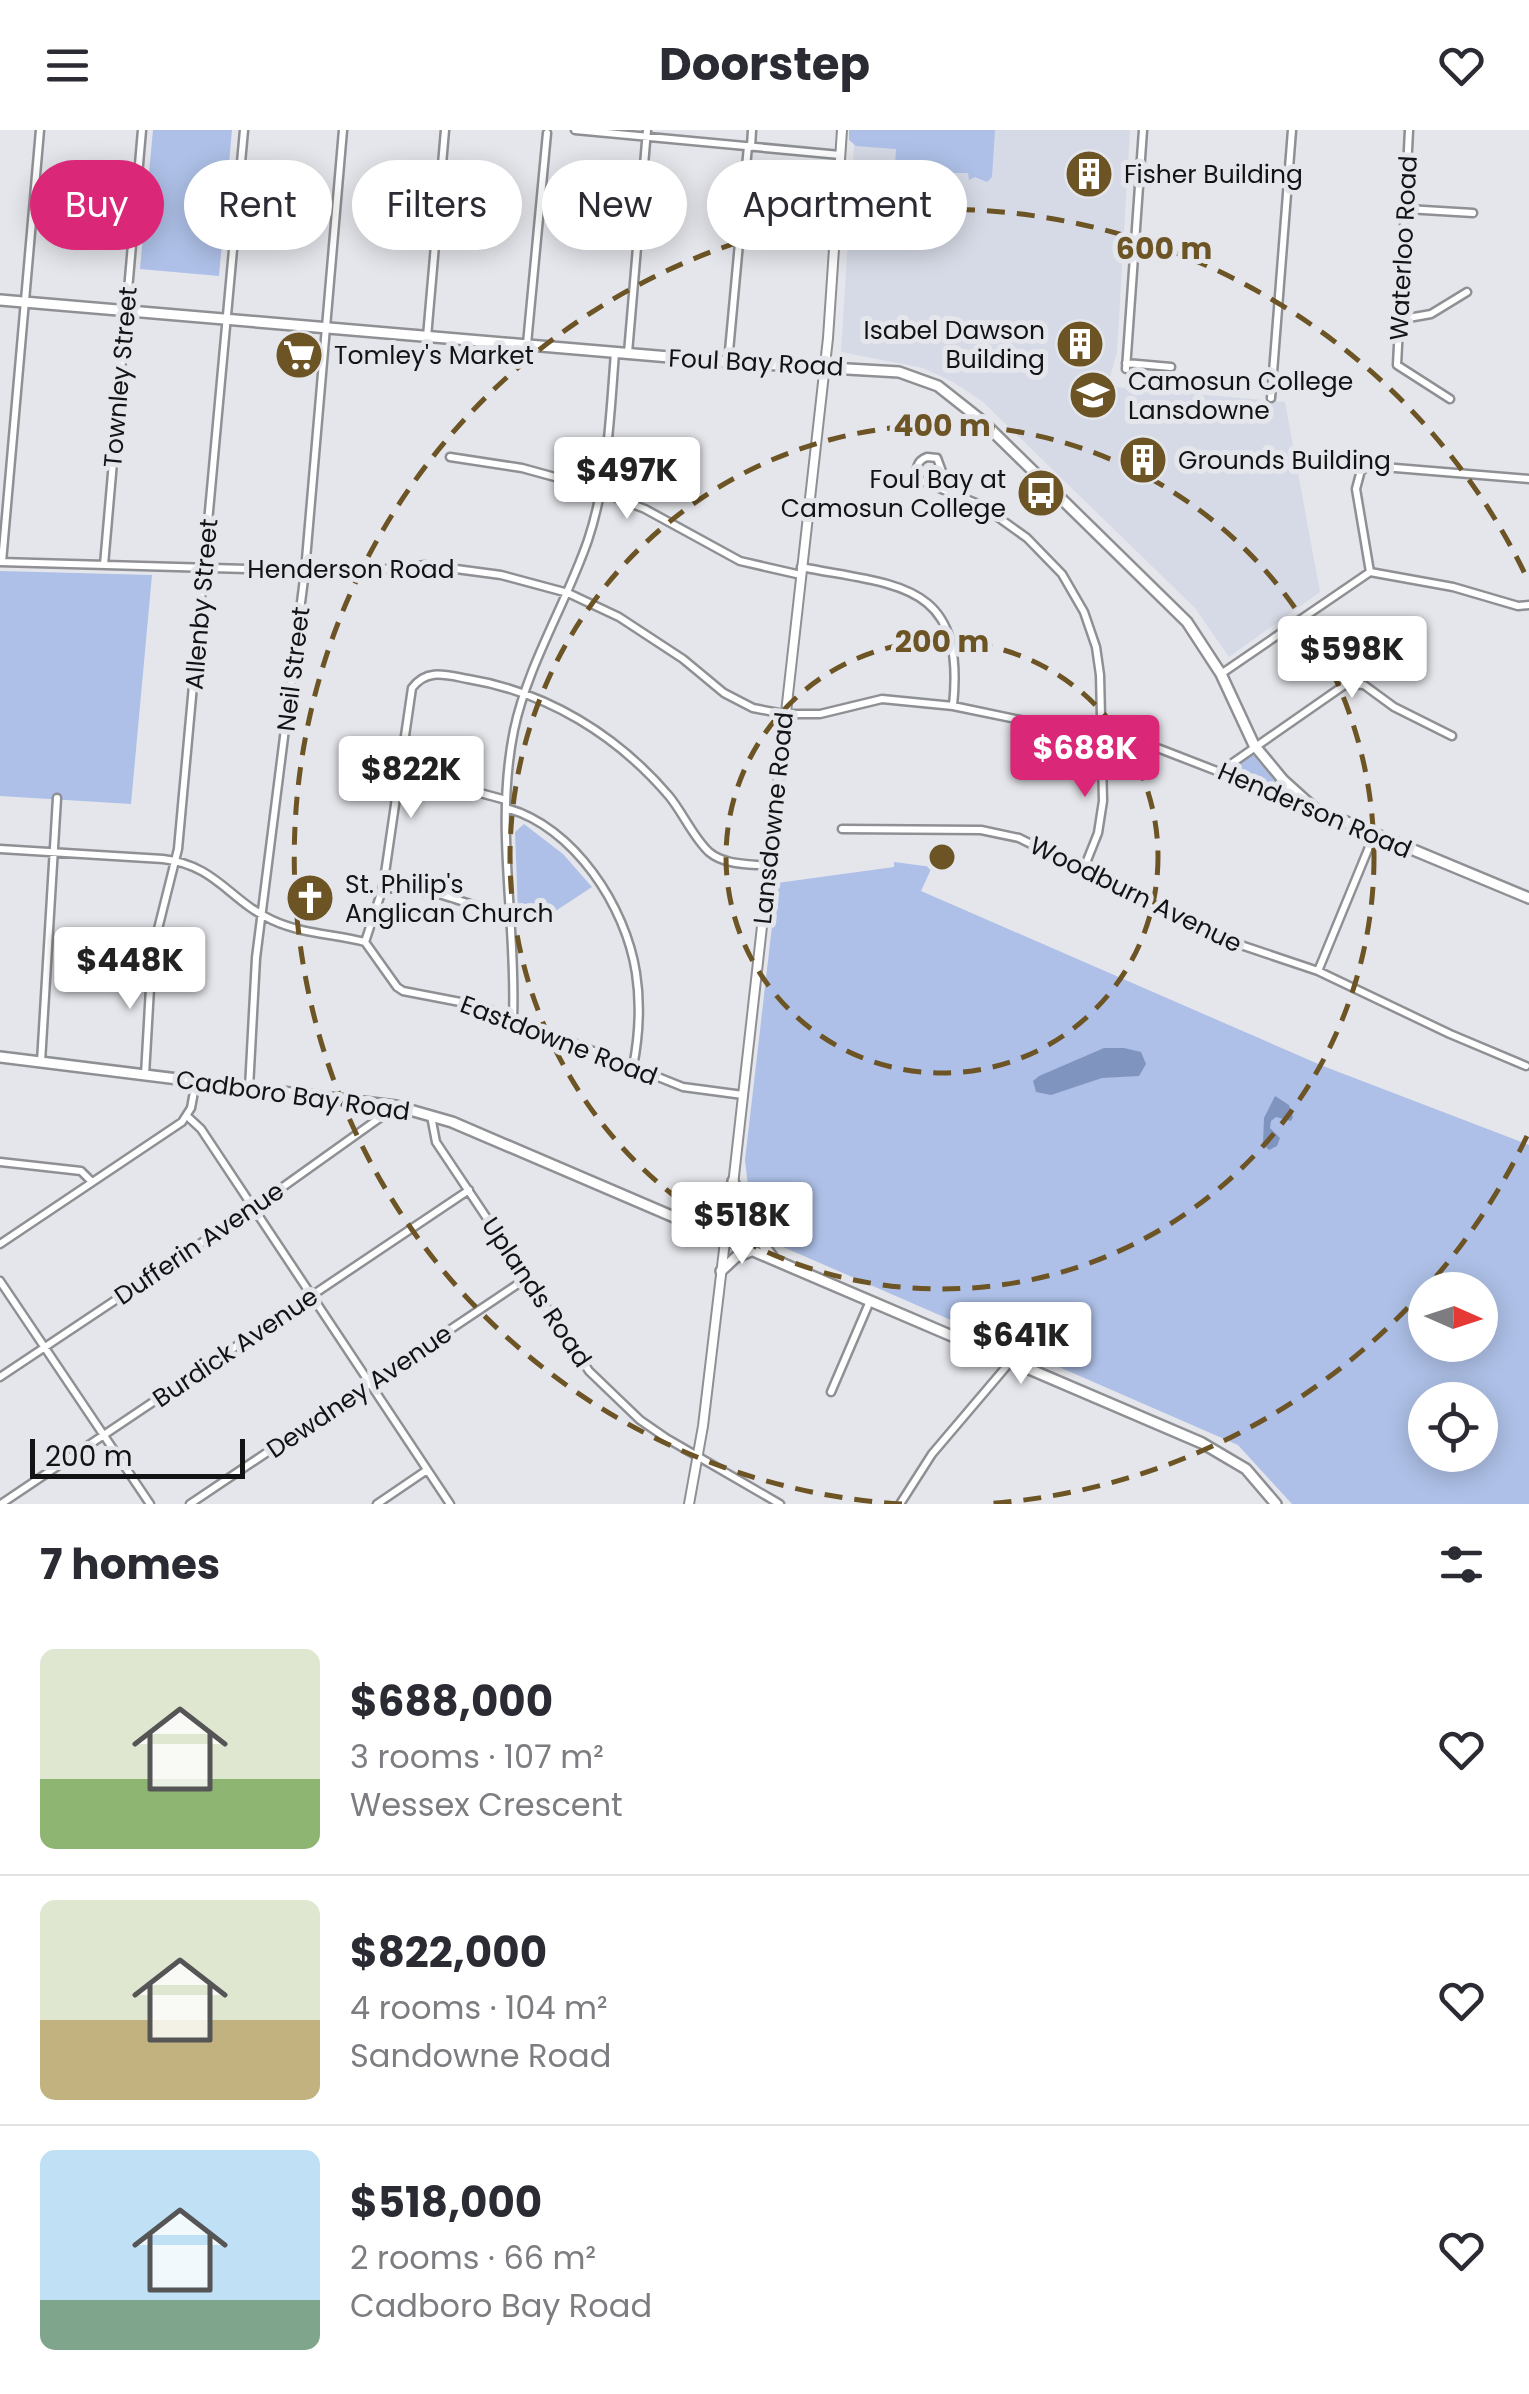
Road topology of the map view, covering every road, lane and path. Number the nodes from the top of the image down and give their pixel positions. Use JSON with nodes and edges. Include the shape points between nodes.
{"nodes":[{"id":1,"x":40,"y":130,"type":"edge"},
{"id":2,"x":142,"y":130,"type":"edge"},
{"id":3,"x":244,"y":130,"type":"edge"},
{"id":4,"x":343,"y":130,"type":"edge"},
{"id":5,"x":445,"y":130,"type":"edge"},
{"id":6,"x":575,"y":130,"type":"edge"},
{"id":7,"x":752,"y":130,"type":"edge"},
{"id":8,"x":842,"y":130,"type":"edge"},
{"id":9,"x":1143,"y":130,"type":"edge"},
{"id":10,"x":1292,"y":130,"type":"edge"},
{"id":11,"x":1409,"y":130,"type":"edge"},
{"id":12,"x":547,"y":131,"type":"edge"},
{"id":13,"x":646,"y":133,"type":"edge"},
{"id":14,"x":750,"y":146,"type":"junction"},
{"id":15,"x":840,"y":154,"type":"junction"},
{"id":16,"x":1407,"y":209,"type":"junction"},
{"id":17,"x":1473,"y":213,"type":"dead end"},
{"id":18,"x":1468,"y":292,"type":"dead end"},
{"id":19,"x":0,"y":300,"type":"edge"},
{"id":20,"x":26,"y":302,"type":"junction"},
{"id":21,"x":126,"y":310,"type":"junction"},
{"id":22,"x":226,"y":319,"type":"junction"},
{"id":23,"x":1397,"y":320,"type":"junction"},
{"id":24,"x":327,"y":328,"type":"junction"},
{"id":25,"x":427,"y":337,"type":"junction"},
{"id":26,"x":527,"y":344,"type":"junction"},
{"id":27,"x":615,"y":353,"type":"junction"},
{"id":28,"x":628,"y":354,"type":"junction"},
{"id":29,"x":728,"y":362,"type":"junction"},
{"id":30,"x":824,"y":366,"type":"junction"},
{"id":31,"x":1172,"y":367,"type":"dead end"},
{"id":32,"x":1271,"y":398,"type":"dead end"},
{"id":33,"x":1450,"y":399,"type":"dead end"},
{"id":34,"x":450,"y":457,"type":"dead end"},
{"id":35,"x":1529,"y":479,"type":"edge"},
{"id":36,"x":949,"y":490,"type":"junction"},
{"id":37,"x":600,"y":491,"type":"junction"},
{"id":38,"x":1,"y":562,"type":"edge"},
{"id":39,"x":104,"y":565,"type":"junction"},
{"id":40,"x":204,"y":568,"type":"junction"},
{"id":41,"x":305,"y":571,"type":"junction"},
{"id":42,"x":801,"y":571,"type":"junction"},
{"id":43,"x":1370,"y":572,"type":"junction"},
{"id":44,"x":568,"y":593,"type":"junction"},
{"id":45,"x":1529,"y":605,"type":"edge"},
{"id":46,"x":1221,"y":674,"type":"junction"},
{"id":47,"x":523,"y":694,"type":"junction"},
{"id":48,"x":953,"y":706,"type":"junction"},
{"id":49,"x":784,"y":714,"type":"junction"},
{"id":50,"x":1101,"y":734,"type":"junction"},
{"id":51,"x":1452,"y":736,"type":"dead end"},
{"id":52,"x":1254,"y":746,"type":"junction"},
{"id":53,"x":1221,"y":771,"type":"junction"},
{"id":54,"x":398,"y":780,"type":"junction"},
{"id":55,"x":57,"y":798,"type":"dead end"},
{"id":56,"x":506,"y":804,"type":"junction"},
{"id":57,"x":1315,"y":809,"type":"junction"},
{"id":58,"x":842,"y":829,"type":"dead end"},
{"id":59,"x":1374,"y":835,"type":"junction"},
{"id":60,"x":0,"y":848,"type":"edge"},
{"id":61,"x":54,"y":852,"type":"junction"},
{"id":62,"x":177,"y":860,"type":"junction"},
{"id":63,"x":768,"y":866,"type":"junction"},
{"id":64,"x":1084,"y":868,"type":"junction"},
{"id":65,"x":384,"y":887,"type":"junction"},
{"id":66,"x":1529,"y":898,"type":"edge"},
{"id":67,"x":261,"y":914,"type":"junction"},
{"id":68,"x":508,"y":916,"type":"junction"},
{"id":69,"x":365,"y":942,"type":"junction"},
{"id":70,"x":1318,"y":971,"type":"junction"},
{"id":71,"x":513,"y":1018,"type":"junction"},
{"id":72,"x":0,"y":1057,"type":"edge"},
{"id":73,"x":41,"y":1062,"type":"junction"},
{"id":74,"x":1526,"y":1066,"type":"dead end"},
{"id":75,"x":632,"y":1067,"type":"junction"},
{"id":76,"x":144,"y":1075,"type":"junction"},
{"id":77,"x":196,"y":1082,"type":"junction"},
{"id":78,"x":249,"y":1088,"type":"junction"},
{"id":79,"x":743,"y":1095,"type":"junction"},
{"id":80,"x":396,"y":1106,"type":"junction"},
{"id":81,"x":431,"y":1114,"type":"junction"},
{"id":82,"x":187,"y":1116,"type":"junction"},
{"id":83,"x":0,"y":1162,"type":"edge"},
{"id":84,"x":734,"y":1181,"type":"junction"},
{"id":85,"x":92,"y":1182,"type":"junction"},
{"id":86,"x":468,"y":1190,"type":"junction"},
{"id":87,"x":730,"y":1198,"type":"junction"},
{"id":88,"x":252,"y":1209,"type":"junction"},
{"id":89,"x":699,"y":1227,"type":"junction"},
{"id":90,"x":724,"y":1238,"type":"junction"},
{"id":91,"x":0,"y":1244,"type":"edge"},
{"id":92,"x":753,"y":1251,"type":"junction"},
{"id":93,"x":774,"y":1260,"type":"junction"},
{"id":94,"x":721,"y":1271,"type":"junction"},
{"id":95,"x":527,"y":1278,"type":"junction"},
{"id":96,"x":0,"y":1281,"type":"edge"},
{"id":97,"x":311,"y":1296,"type":"junction"},
{"id":98,"x":870,"y":1300,"type":"junction"},
{"id":99,"x":44,"y":1347,"type":"junction"},
{"id":100,"x":1010,"y":1361,"type":"junction"},
{"id":101,"x":0,"y":1377,"type":"edge"},
{"id":102,"x":370,"y":1383,"type":"junction"},
{"id":103,"x":831,"y":1392,"type":"dead end"},
{"id":104,"x":104,"y":1435,"type":"junction"},
{"id":105,"x":698,"y":1456,"type":"junction"},
{"id":106,"x":427,"y":1470,"type":"junction"},
{"id":107,"x":0,"y":1504,"type":"edge"},
{"id":108,"x":150,"y":1504,"type":"edge"},
{"id":109,"x":190,"y":1504,"type":"edge"},
{"id":110,"x":377,"y":1504,"type":"edge"},
{"id":111,"x":450,"y":1504,"type":"edge"},
{"id":112,"x":689,"y":1504,"type":"edge"},
{"id":113,"x":780,"y":1504,"type":"edge"},
{"id":114,"x":900,"y":1504,"type":"edge"},
{"id":115,"x":1276,"y":1504,"type":"edge"}],
"edges":[{"from":1,"to":20,"type":"street"},
{"from":2,"to":21,"type":"street","name":"Townley Street"},
{"from":3,"to":22,"type":"street","name":"Allenby Street"},
{"from":4,"to":24,"type":"street","name":"Neil Street"},
{"from":5,"to":25,"type":"street"},
{"from":6,"to":13,"type":"street"},
{"from":7,"to":14,"type":"street"},
{"from":8,"to":15,"type":"street","name":"Lansdowne Road"},
{"from":9,"to":31,"type":"street","via":[[1126,366]]},
{"from":10,"to":32,"type":"street"},
{"from":11,"to":16,"type":"street","name":"Waterloo Road"},
{"from":12,"to":26,"type":"street"},
{"from":13,"to":14,"type":"street"},
{"from":13,"to":28,"type":"street"},
{"from":14,"to":15,"type":"street"},
{"from":14,"to":29,"type":"street"},
{"from":15,"to":30,"type":"street","name":"Lansdowne Road"},
{"from":16,"to":17,"type":"street"},
{"from":16,"to":23,"type":"street","name":"Waterloo Road"},
{"from":18,"to":23,"type":"street","via":[[1431,314]]},
{"from":19,"to":20,"type":"main road","name":"Foul Bay Road"},
{"from":20,"to":21,"type":"main road","name":"Foul Bay Road"},
{"from":20,"to":38,"type":"street"},
{"from":21,"to":22,"type":"main road","name":"Foul Bay Road"},
{"from":21,"to":39,"type":"street","name":"Townley Street"},
{"from":22,"to":24,"type":"main road","name":"Foul Bay Road"},
{"from":22,"to":40,"type":"street","name":"Allenby Street"},
{"from":23,"to":33,"type":"street","name":"Waterloo Road","via":[[1397,366]]},
{"from":24,"to":25,"type":"main road","name":"Foul Bay Road"},
{"from":24,"to":41,"type":"street","name":"Neil Street"},
{"from":25,"to":26,"type":"main road","name":"Foul Bay Road"},
{"from":26,"to":27,"type":"main road","name":"Foul Bay Road"},
{"from":27,"to":28,"type":"main road","name":"Foul Bay Road"},
{"from":27,"to":37,"type":"street"},
{"from":28,"to":29,"type":"main road","name":"Foul Bay Road"},
{"from":29,"to":30,"type":"main road","name":"Foul Bay Road"},
{"from":30,"to":42,"type":"street","name":"Lansdowne Road"},
{"from":30,"to":46,"type":"main road","name":"Foul Bay Road","via":[[899,372],[953,396],[1187,622]]},
{"from":34,"to":37,"type":"street","via":[[522,468]]},
{"from":35,"to":43,"type":"street","via":[[1361,470],[1356,489]]},
{"from":36,"to":36,"type":"street","via":[[940,462],[924,458],[916,468],[919,480]]},
{"from":36,"to":50,"type":"street","via":[[1027,538],[1062,574],[1096,647]]},
{"from":37,"to":42,"type":"street","via":[[740,561]]},
{"from":37,"to":44,"type":"street"},
{"from":38,"to":39,"type":"street","name":"Henderson Road"},
{"from":39,"to":40,"type":"street","name":"Henderson Road"},
{"from":40,"to":41,"type":"street","name":"Henderson Road"},
{"from":40,"to":62,"type":"street","name":"Allenby Street"},
{"from":41,"to":44,"type":"street","name":"Henderson Road","via":[[448,566]]},
{"from":41,"to":67,"type":"street","name":"Neil Street"},
{"from":42,"to":48,"type":"street","via":[[888,583],[931,606],[953,643]]},
{"from":42,"to":49,"type":"street","name":"Lansdowne Road"},
{"from":43,"to":45,"type":"street"},
{"from":43,"to":46,"type":"street"},
{"from":44,"to":47,"type":"street"},
{"from":44,"to":49,"type":"street","name":"Henderson Road","via":[[648,634],[733,699]]},
{"from":46,"to":52,"type":"main road","name":"Foul Bay Road"},
{"from":47,"to":54,"type":"street","via":[[424,676],[412,688]]},
{"from":47,"to":56,"type":"street"},
{"from":47,"to":63,"type":"street","via":[[616,744],[713,855]]},
{"from":48,"to":49,"type":"street","name":"Henderson Road","via":[[882,699],[820,714]]},
{"from":48,"to":50,"type":"street","name":"Henderson Road"},
{"from":49,"to":63,"type":"street","name":"Lansdowne Road"},
{"from":50,"to":53,"type":"street","name":"Henderson Road"},
{"from":50,"to":64,"type":"street","via":[[1102,817]]},
{"from":51,"to":52,"type":"street","via":[[1355,683],[1338,686]]},
{"from":52,"to":53,"type":"street"},
{"from":52,"to":57,"type":"main road","name":"Foul Bay Road"},
{"from":53,"to":57,"type":"street","name":"Henderson Road"},
{"from":54,"to":56,"type":"street","via":[[458,787]]},
{"from":54,"to":65,"type":"street"},
{"from":55,"to":61,"type":"street"},
{"from":56,"to":68,"type":"street"},
{"from":56,"to":75,"type":"street","via":[[571,849],[626,932],[639,1024]]},
{"from":57,"to":59,"type":"main road","name":"Henderson Road"},
{"from":58,"to":64,"type":"street","name":"Woodburn Avenue","via":[[1002,833]]},
{"from":59,"to":66,"type":"main road","name":"Henderson Road"},
{"from":59,"to":70,"type":"street"},
{"from":60,"to":61,"type":"street"},
{"from":61,"to":62,"type":"street"},
{"from":61,"to":73,"type":"street"},
{"from":62,"to":67,"type":"street","via":[[226,885]]},
{"from":62,"to":76,"type":"street","name":"Allenby Street","via":[[152,952]]},
{"from":63,"to":79,"type":"street","name":"Lansdowne Road"},
{"from":64,"to":70,"type":"street","name":"Woodburn Avenue","via":[[1220,938]]},
{"from":65,"to":68,"type":"street","via":[[440,894]]},
{"from":65,"to":69,"type":"street"},
{"from":67,"to":69,"type":"street","via":[[300,930]]},
{"from":67,"to":78,"type":"street","name":"Neil Street"},
{"from":68,"to":71,"type":"street"},
{"from":69,"to":71,"type":"street","name":"Eastdowne Road","via":[[403,991]]},
{"from":70,"to":74,"type":"street","name":"Woodburn Avenue"},
{"from":71,"to":75,"type":"street","name":"Eastdowne Road"},
{"from":72,"to":73,"type":"main road","name":"Cadboro Bay Road"},
{"from":73,"to":76,"type":"main road","name":"Cadboro Bay Road"},
{"from":75,"to":79,"type":"street","name":"Eastdowne Road","via":[[683,1087]]},
{"from":76,"to":77,"type":"main road","name":"Cadboro Bay Road"},
{"from":77,"to":78,"type":"main road","name":"Cadboro Bay Road"},
{"from":77,"to":82,"type":"street"},
{"from":78,"to":80,"type":"main road","name":"Cadboro Bay Road"},
{"from":79,"to":84,"type":"street","name":"Lansdowne Road"},
{"from":80,"to":81,"type":"main road","name":"Cadboro Bay Road"},
{"from":80,"to":88,"type":"street","name":"Dufferin Avenue"},
{"from":81,"to":86,"type":"street","name":"Uplands Road","via":[[436,1142]]},
{"from":81,"to":89,"type":"main road","name":"Cadboro Bay Road"},
{"from":82,"to":85,"type":"street"},
{"from":82,"to":88,"type":"street"},
{"from":83,"to":85,"type":"street","via":[[81,1172]]},
{"from":84,"to":87,"type":"street","name":"Lansdowne Road"},
{"from":84,"to":93,"type":"main road","via":[[751,1228]]},
{"from":85,"to":91,"type":"street"},
{"from":86,"to":95,"type":"street","name":"Uplands Road"},
{"from":86,"to":97,"type":"street","name":"Burdick Avenue"},
{"from":87,"to":89,"type":"main road","via":[[721,1219]]},
{"from":87,"to":90,"type":"street","name":"Lansdowne Road"},
{"from":88,"to":97,"type":"street"},
{"from":88,"to":99,"type":"street","name":"Dufferin Avenue"},
{"from":89,"to":90,"type":"main road","name":"Cadboro Bay Road"},
{"from":90,"to":92,"type":"main road","name":"Cadboro Bay Road"},
{"from":90,"to":94,"type":"street","name":"Lansdowne Road"},
{"from":92,"to":93,"type":"main road","name":"Cadboro Bay Road"},
{"from":92,"to":94,"type":"main road"},
{"from":93,"to":98,"type":"main road","name":"Cadboro Bay Road"},
{"from":94,"to":105,"type":"street","name":"Lansdowne Road"},
{"from":95,"to":102,"type":"street","name":"Dewdney Avenue"},
{"from":95,"to":105,"type":"street","name":"Uplands Road","via":[[607,1390]]},
{"from":96,"to":99,"type":"street"},
{"from":97,"to":102,"type":"street"},
{"from":97,"to":104,"type":"street","name":"Burdick Avenue"},
{"from":98,"to":100,"type":"main road","name":"Cadboro Bay Road"},
{"from":98,"to":103,"type":"street"},
{"from":99,"to":101,"type":"street","name":"Dufferin Avenue"},
{"from":99,"to":104,"type":"street"},
{"from":100,"to":114,"type":"street","via":[[932,1454]]},
{"from":100,"to":115,"type":"main road","name":"Cadboro Bay Road","via":[[1218,1451],[1246,1469]]},
{"from":102,"to":106,"type":"street"},
{"from":102,"to":109,"type":"street","name":"Dewdney Avenue"},
{"from":104,"to":107,"type":"street","name":"Burdick Avenue"},
{"from":104,"to":108,"type":"street"},
{"from":105,"to":112,"type":"street","name":"Lansdowne Road"},
{"from":105,"to":113,"type":"street","name":"Uplands Road"},
{"from":106,"to":110,"type":"street"},
{"from":106,"to":111,"type":"street"}]}
